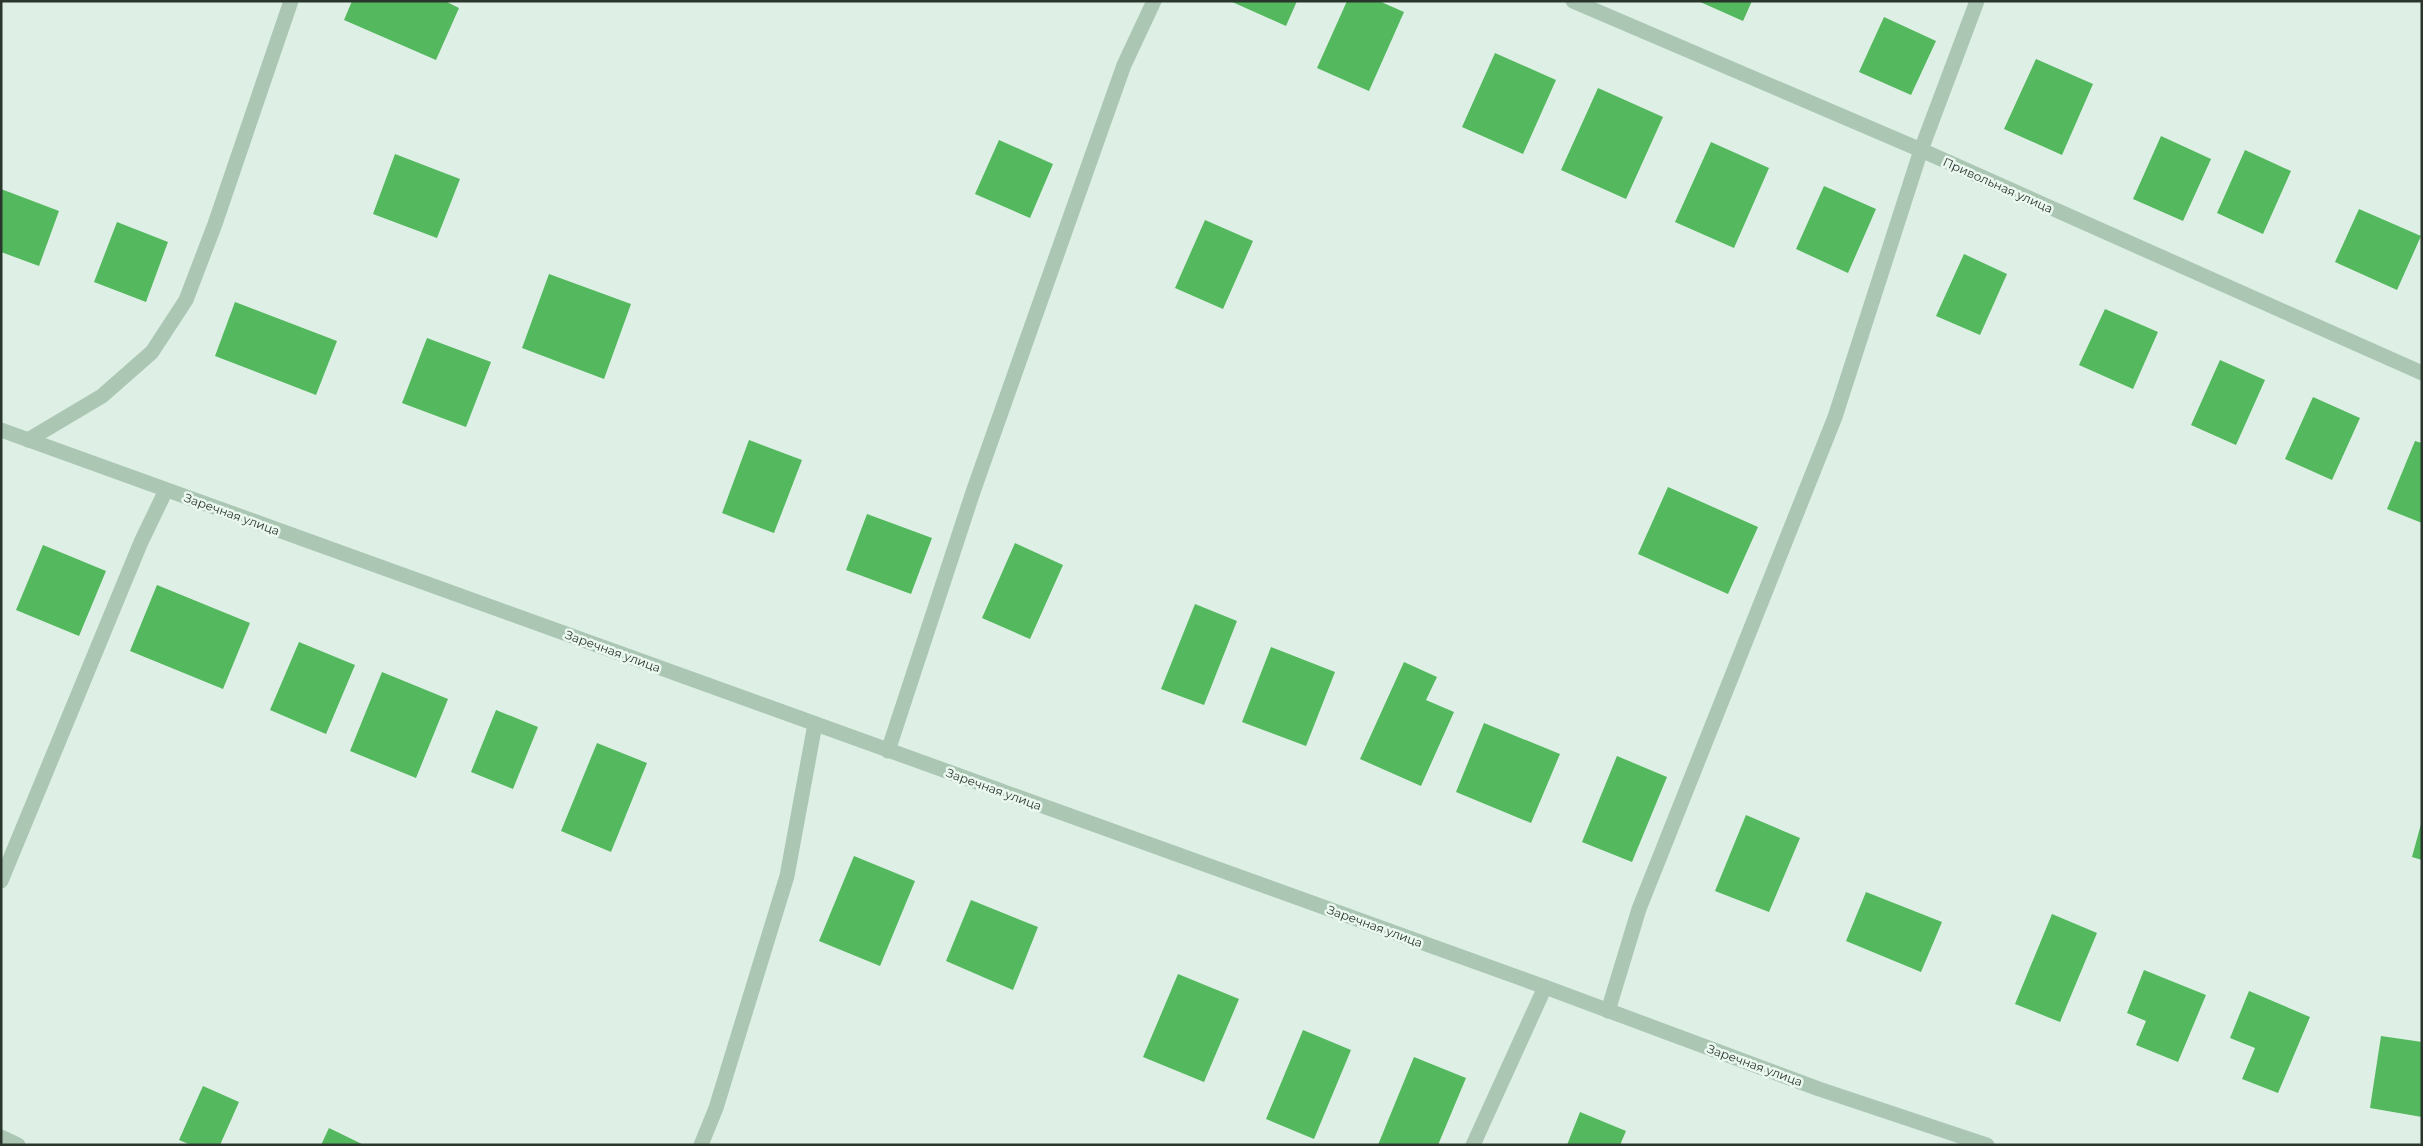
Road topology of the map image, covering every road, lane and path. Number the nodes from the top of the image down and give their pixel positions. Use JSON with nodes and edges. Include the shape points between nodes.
{"nodes":[{"id":1,"x":291,"y":1,"type":"edge"},
{"id":2,"x":1154,"y":1,"type":"edge"},
{"id":3,"x":1573,"y":1,"type":"edge"},
{"id":4,"x":1977,"y":1,"type":"edge"},
{"id":5,"x":1921,"y":150,"type":"junction"},
{"id":6,"x":2422,"y":373,"type":"edge"},
{"id":7,"x":1,"y":430,"type":"edge"},
{"id":8,"x":28,"y":440,"type":"junction"},
{"id":9,"x":166,"y":490,"type":"junction"},
{"id":10,"x":815,"y":724,"type":"junction"},
{"id":11,"x":888,"y":750,"type":"junction"},
{"id":12,"x":1,"y":881,"type":"edge"},
{"id":13,"x":1545,"y":988,"type":"junction"},
{"id":14,"x":1608,"y":1011,"type":"junction"},
{"id":15,"x":1,"y":1137,"type":"edge"},
{"id":16,"x":18,"y":1145,"type":"edge"},
{"id":17,"x":701,"y":1145,"type":"edge"},
{"id":18,"x":1473,"y":1145,"type":"edge"},
{"id":19,"x":1987,"y":1145,"type":"edge"}],
"edges":[{"from":1,"to":8,"type":"street","via":[[186,300],[152,352],[102,396]]},
{"from":2,"to":11,"type":"street","via":[[1124,65],[1043,292]]},
{"from":3,"to":5,"type":"street","name":"Привольная улица"},
{"from":4,"to":5,"type":"street"},
{"from":5,"to":6,"type":"street","name":"Привольная улица"},
{"from":5,"to":14,"type":"street","via":[[1835,417],[1639,909]]},
{"from":7,"to":8,"type":"street","name":"Заречная улица"},
{"from":8,"to":9,"type":"street","name":"Заречная улица"},
{"from":9,"to":10,"type":"street","name":"Заречная улица"},
{"from":9,"to":12,"type":"street","via":[[141,542]]},
{"from":10,"to":11,"type":"street","name":"Заречная улица"},
{"from":10,"to":17,"type":"street","via":[[786,876],[716,1108]]},
{"from":11,"to":13,"type":"street","name":"Заречная улица"},
{"from":13,"to":14,"type":"street","name":"Заречная улица"},
{"from":13,"to":18,"type":"street"},
{"from":14,"to":19,"type":"street","name":"Заречная улица","via":[[1820,1089]]},
{"from":15,"to":16,"type":"street"}]}
